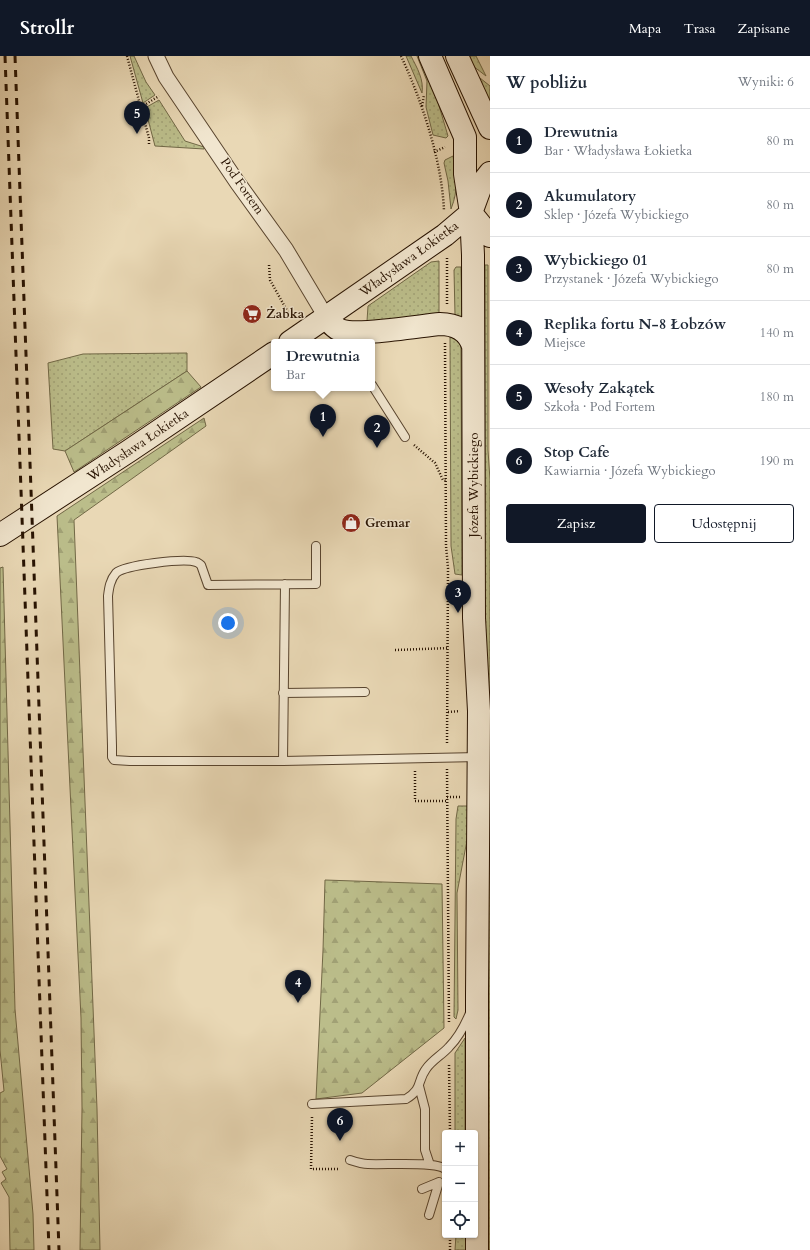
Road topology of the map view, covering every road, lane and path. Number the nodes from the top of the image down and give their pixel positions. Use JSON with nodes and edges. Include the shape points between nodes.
{"nodes":[{"id":1,"x":127,"y":56,"type":"edge"},
{"id":2,"x":156,"y":56,"type":"edge"},
{"id":3,"x":401,"y":56,"type":"edge"},
{"id":4,"x":430,"y":56,"type":"edge"},
{"id":5,"x":457,"y":56,"type":"edge"},
{"id":6,"x":159,"y":96,"type":"dead end"},
{"id":7,"x":141,"y":107,"type":"junction"},
{"id":8,"x":490,"y":128,"type":"edge"},
{"id":9,"x":465,"y":137,"type":"junction"},
{"id":10,"x":149,"y":144,"type":"dead end"},
{"id":11,"x":446,"y":146,"type":"dead end"},
{"id":12,"x":434,"y":152,"type":"junction"},
{"id":13,"x":490,"y":172,"type":"edge"},
{"id":14,"x":480,"y":210,"type":"edge"},
{"id":15,"x":444,"y":214,"type":"dead end"},
{"id":16,"x":490,"y":236,"type":"edge"},
{"id":17,"x":446,"y":256,"type":"dead end"},
{"id":18,"x":269,"y":265,"type":"dead end"},
{"id":19,"x":447,"y":308,"type":"dead end"},
{"id":20,"x":290,"y":316,"type":"dead end"},
{"id":21,"x":326,"y":317,"type":"junction"},
{"id":22,"x":345,"y":337,"type":"edge"},
{"id":23,"x":294,"y":339,"type":"edge"},
{"id":24,"x":445,"y":342,"type":"dead end"},
{"id":25,"x":473,"y":346,"type":"junction"},
{"id":26,"x":271,"y":355,"type":"edge"},
{"id":27,"x":375,"y":390,"type":"edge"},
{"id":28,"x":405,"y":436,"type":"joint"},
{"id":29,"x":446,"y":481,"type":"junction"},
{"id":30,"x":0,"y":535,"type":"edge"},
{"id":31,"x":316,"y":546,"type":"dead end"},
{"id":32,"x":285,"y":584,"type":"junction"},
{"id":33,"x":449,"y":648,"type":"junction"},
{"id":34,"x":395,"y":650,"type":"dead end"},
{"id":35,"x":365,"y":692,"type":"dead end"},
{"id":36,"x":283,"y":693,"type":"junction"},
{"id":37,"x":448,"y":745,"type":"dead end"},
{"id":38,"x":484,"y":756,"type":"edge"},
{"id":39,"x":415,"y":758,"type":"junction"},
{"id":40,"x":283,"y":761,"type":"junction"},
{"id":41,"x":447,"y":769,"type":"dead end"},
{"id":42,"x":447,"y":801,"type":"junction"},
{"id":43,"x":477,"y":995,"type":"junction"},
{"id":44,"x":449,"y":1025,"type":"dead end"},
{"id":45,"x":449,"y":1060,"type":"dead end"},
{"id":46,"x":420,"y":1086,"type":"junction"},
{"id":47,"x":312,"y":1104,"type":"joint"},
{"id":48,"x":450,"y":1130,"type":"edge"},
{"id":49,"x":350,"y":1160,"type":"joint"},
{"id":50,"x":430,"y":1165,"type":"junction"},
{"id":51,"x":476,"y":1166,"type":"edge"},
{"id":52,"x":442,"y":1167,"type":"edge"},
{"id":53,"x":422,"y":1189,"type":"dead end"},
{"id":54,"x":476,"y":1202,"type":"edge"},
{"id":55,"x":429,"y":1215,"type":"dead end"},
{"id":56,"x":450,"y":1238,"type":"edge"},
{"id":57,"x":450,"y":1250,"type":"edge"},
{"id":58,"x":477,"y":1250,"type":"edge"}],
"edges":[{"from":1,"to":7,"type":"path"},
{"from":2,"to":21,"type":"street","name":"Pod Fortem","via":[[166,76],[286,250]]},
{"from":3,"to":12,"type":"path","via":[[416,88]]},
{"from":4,"to":9,"type":"street","name":"Józefa Wybickiego"},
{"from":5,"to":8,"type":"street"},
{"from":6,"to":7,"type":"path"},
{"from":7,"to":10,"type":"path"},
{"from":9,"to":13,"type":"street","name":"Władysława Łokietka"},
{"from":9,"to":14,"type":"street","name":"Józefa Wybickiego","via":[[465,174]]},
{"from":11,"to":12,"type":"path"},
{"from":12,"to":15,"type":"path","via":[[442,185]]},
{"from":13,"to":14,"type":"street","name":"Władysława Łokietka","via":[[482,183]]},
{"from":14,"to":16,"type":"street"},
{"from":14,"to":21,"type":"street","name":"Władysława Łokietka"},
{"from":14,"to":25,"type":"street","name":"Józefa Wybickiego"},
{"from":17,"to":19,"type":"path"},
{"from":18,"to":20,"type":"path","via":[[270,280]]},
{"from":21,"to":22,"type":"street"},
{"from":21,"to":23,"type":"street","name":"Władysława Łokietka"},
{"from":22,"to":25,"type":"street","via":[[447,324],[462,329],[470,337]]},
{"from":24,"to":29,"type":"path"},
{"from":25,"to":38,"type":"street","name":"Józefa Wybickiego","via":[[474,611]]},
{"from":26,"to":30,"type":"street","name":"Władysława Łokietka"},
{"from":27,"to":28,"type":"lane"},
{"from":28,"to":29,"type":"path","via":[[435,463],[443,480]]},
{"from":29,"to":33,"type":"path"},
{"from":31,"to":32,"type":"lane","via":[[316,584]]},
{"from":32,"to":36,"type":"lane"},
{"from":32,"to":40,"type":"lane","via":[[208,585],[201,565],[195,561],[168,562],[129,567],[116,573],[110,583],[108,596],[114,760]]},
{"from":33,"to":34,"type":"path"},
{"from":33,"to":37,"type":"path"},
{"from":35,"to":36,"type":"lane"},
{"from":36,"to":40,"type":"lane"},
{"from":38,"to":39,"type":"lane"},
{"from":38,"to":43,"type":"street","name":"Józefa Wybickiego"},
{"from":39,"to":40,"type":"lane"},
{"from":39,"to":42,"type":"path","via":[[415,801]]},
{"from":41,"to":42,"type":"path"},
{"from":42,"to":44,"type":"path"},
{"from":43,"to":46,"type":"lane","via":[[462,1030],[449,1047],[426,1068]]},
{"from":43,"to":51,"type":"street","name":"Józefa Wybickiego"},
{"from":45,"to":48,"type":"path"},
{"from":46,"to":47,"type":"lane","via":[[406,1099]]},
{"from":46,"to":50,"type":"lane","via":[[425,1108],[425,1150]]},
{"from":47,"to":49,"type":"path","via":[[312,1169],[345,1169]]},
{"from":49,"to":50,"type":"lane","via":[[366,1164]]},
{"from":50,"to":52,"type":"lane"},
{"from":53,"to":55,"type":"lane","via":[[439,1182]]},
{"from":54,"to":58,"type":"street","name":"Józefa Wybickiego"},
{"from":56,"to":57,"type":"path"}]}
